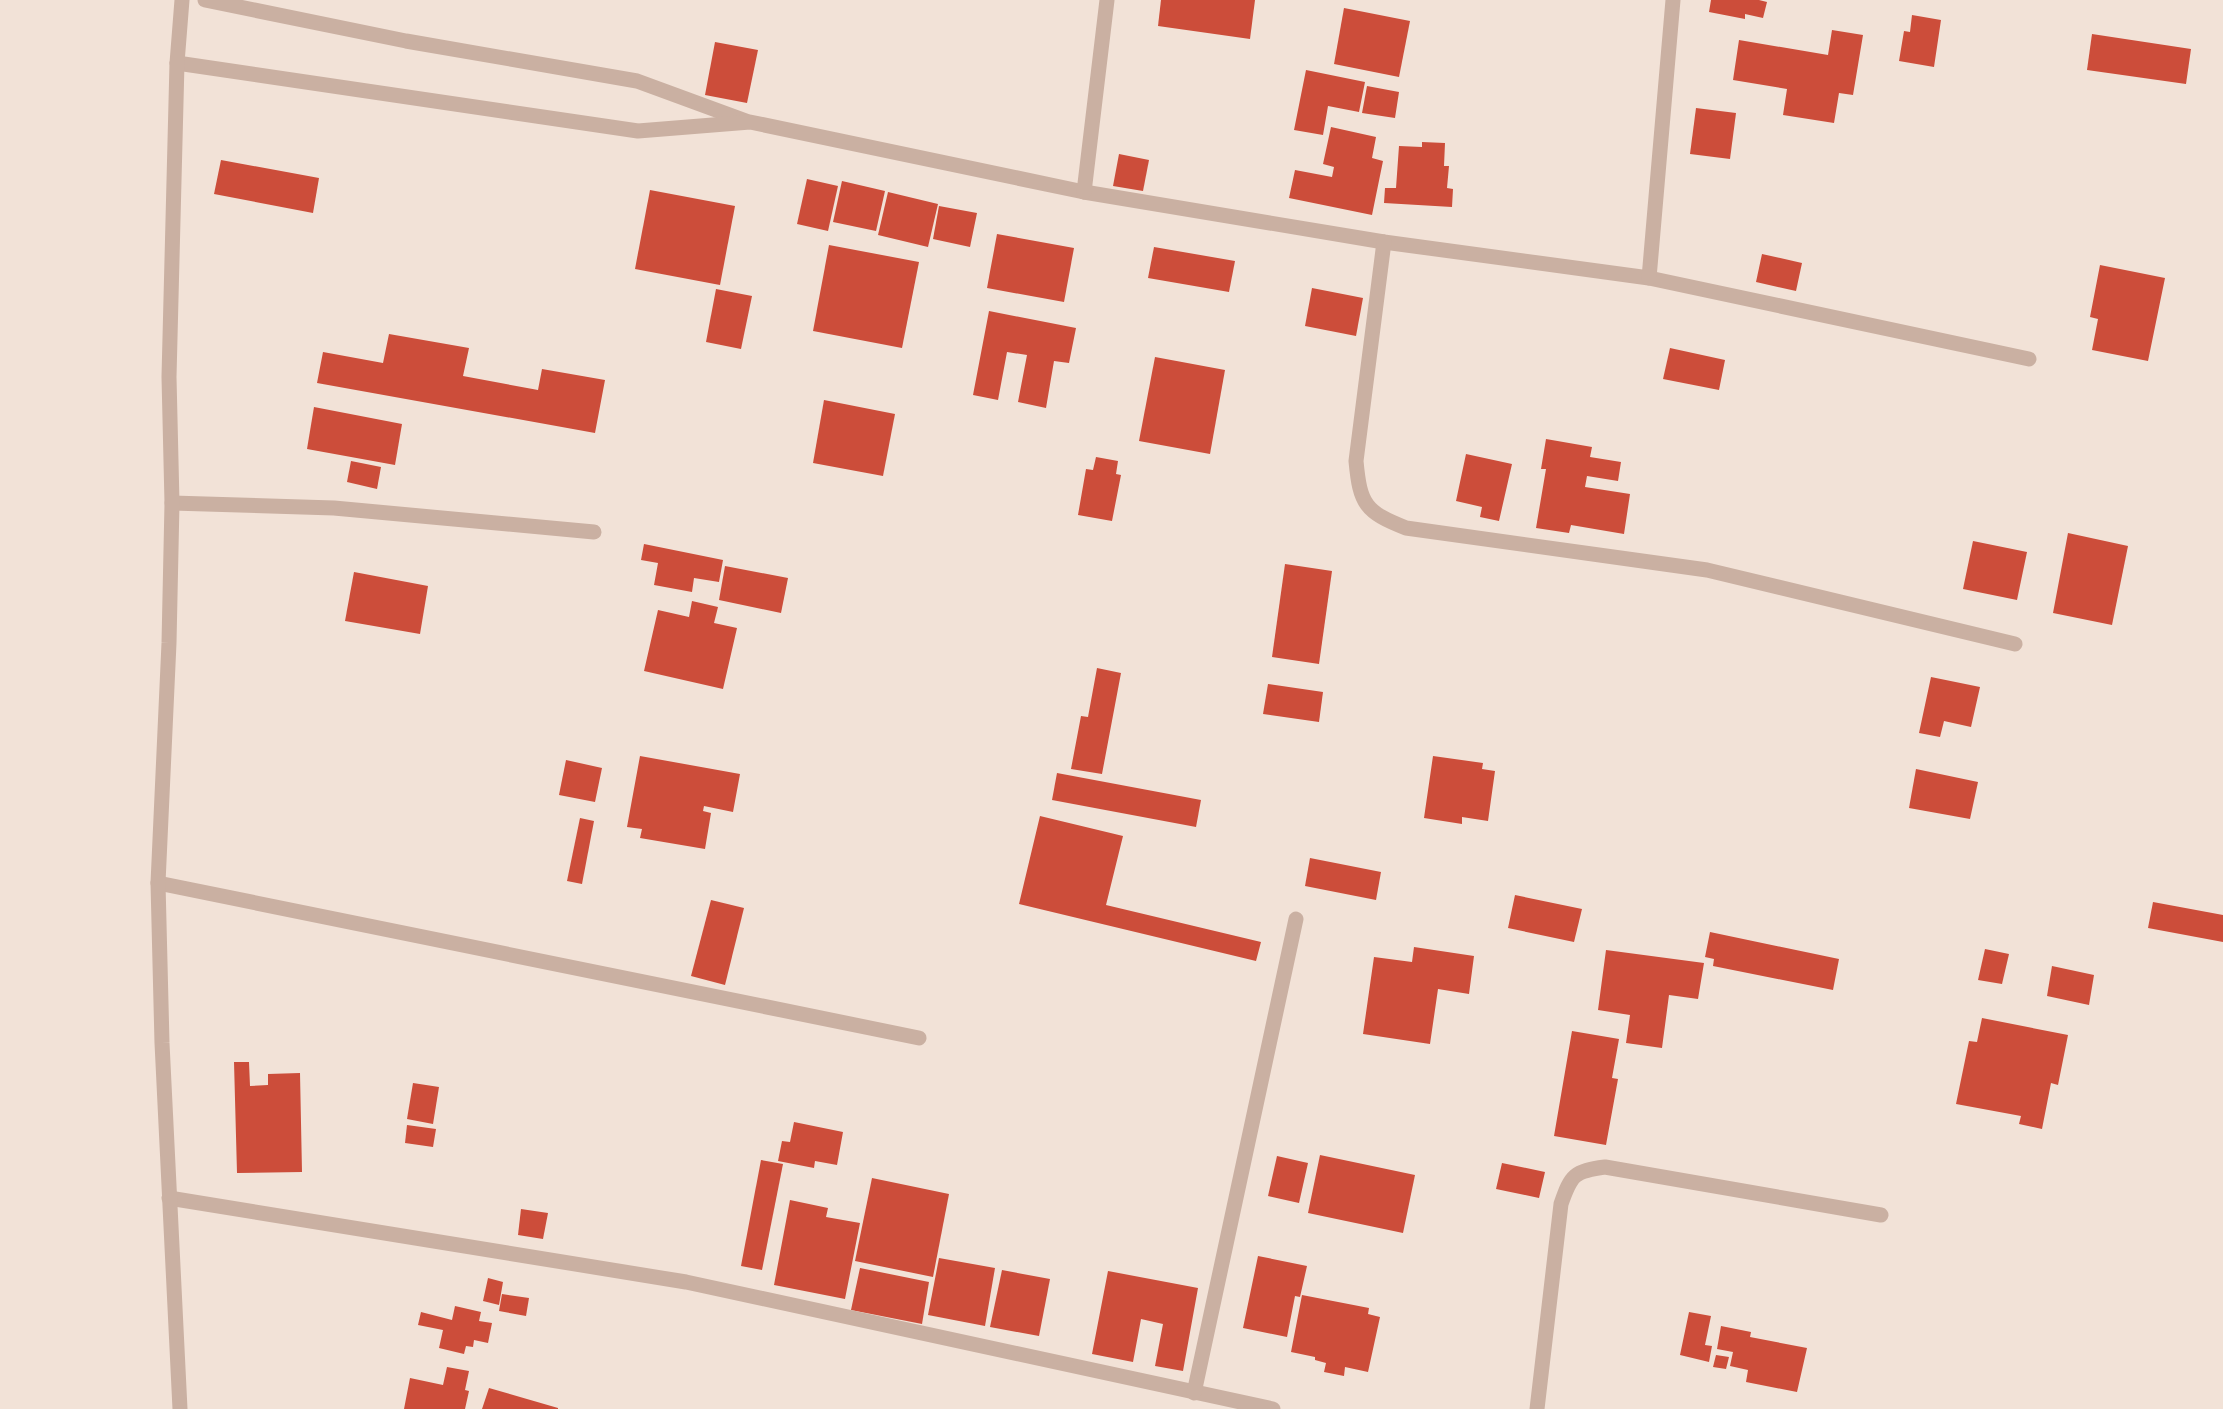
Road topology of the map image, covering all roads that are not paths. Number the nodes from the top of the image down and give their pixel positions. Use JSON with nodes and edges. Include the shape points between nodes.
{"nodes":[{"id":1,"x":182,"y":0,"type":"edge"},
{"id":2,"x":205,"y":0,"type":"edge"},
{"id":3,"x":1107,"y":0,"type":"edge"},
{"id":4,"x":1673,"y":0,"type":"edge"},
{"id":5,"x":177,"y":63,"type":"junction"},
{"id":6,"x":750,"y":122,"type":"junction"},
{"id":7,"x":1084,"y":192,"type":"junction"},
{"id":8,"x":1384,"y":242,"type":"junction"},
{"id":9,"x":1649,"y":278,"type":"junction"},
{"id":10,"x":2029,"y":358,"type":"dead end"},
{"id":11,"x":172,"y":503,"type":"junction"},
{"id":12,"x":594,"y":532,"type":"dead end"},
{"id":13,"x":2015,"y":644,"type":"dead end"},
{"id":14,"x":158,"y":883,"type":"junction"},
{"id":15,"x":1296,"y":919,"type":"dead end"},
{"id":16,"x":919,"y":1038,"type":"dead end"},
{"id":17,"x":169,"y":1198,"type":"junction"},
{"id":18,"x":1881,"y":1215,"type":"dead end"},
{"id":19,"x":1194,"y":1392,"type":"junction"},
{"id":20,"x":180,"y":1409,"type":"edge"},
{"id":21,"x":1273,"y":1409,"type":"edge"},
{"id":22,"x":1537,"y":1409,"type":"edge"}],
"edges":[{"from":1,"to":5,"type":"street"},
{"from":2,"to":6,"type":"street","via":[[406,41],[637,81]]},
{"from":3,"to":7,"type":"street"},
{"from":4,"to":9,"type":"street"},
{"from":5,"to":6,"type":"street","via":[[638,131]]},
{"from":5,"to":11,"type":"street","via":[[169,376]]},
{"from":6,"to":7,"type":"street"},
{"from":7,"to":8,"type":"street"},
{"from":8,"to":9,"type":"street"},
{"from":8,"to":13,"type":"street","via":[[1356,461],[1358,489],[1366,505],[1383,519],[1406,528],[1707,570]]},
{"from":9,"to":10,"type":"street"},
{"from":11,"to":12,"type":"street","via":[[334,508]]},
{"from":11,"to":14,"type":"street"},
{"from":14,"to":16,"type":"street"},
{"from":14,"to":17,"type":"street"},
{"from":15,"to":19,"type":"street"},
{"from":17,"to":19,"type":"street","via":[[686,1282]]},
{"from":17,"to":20,"type":"street"},
{"from":18,"to":22,"type":"street","via":[[1605,1167],[1584,1170],[1569,1182],[1561,1204]]},
{"from":19,"to":21,"type":"street"}]}
